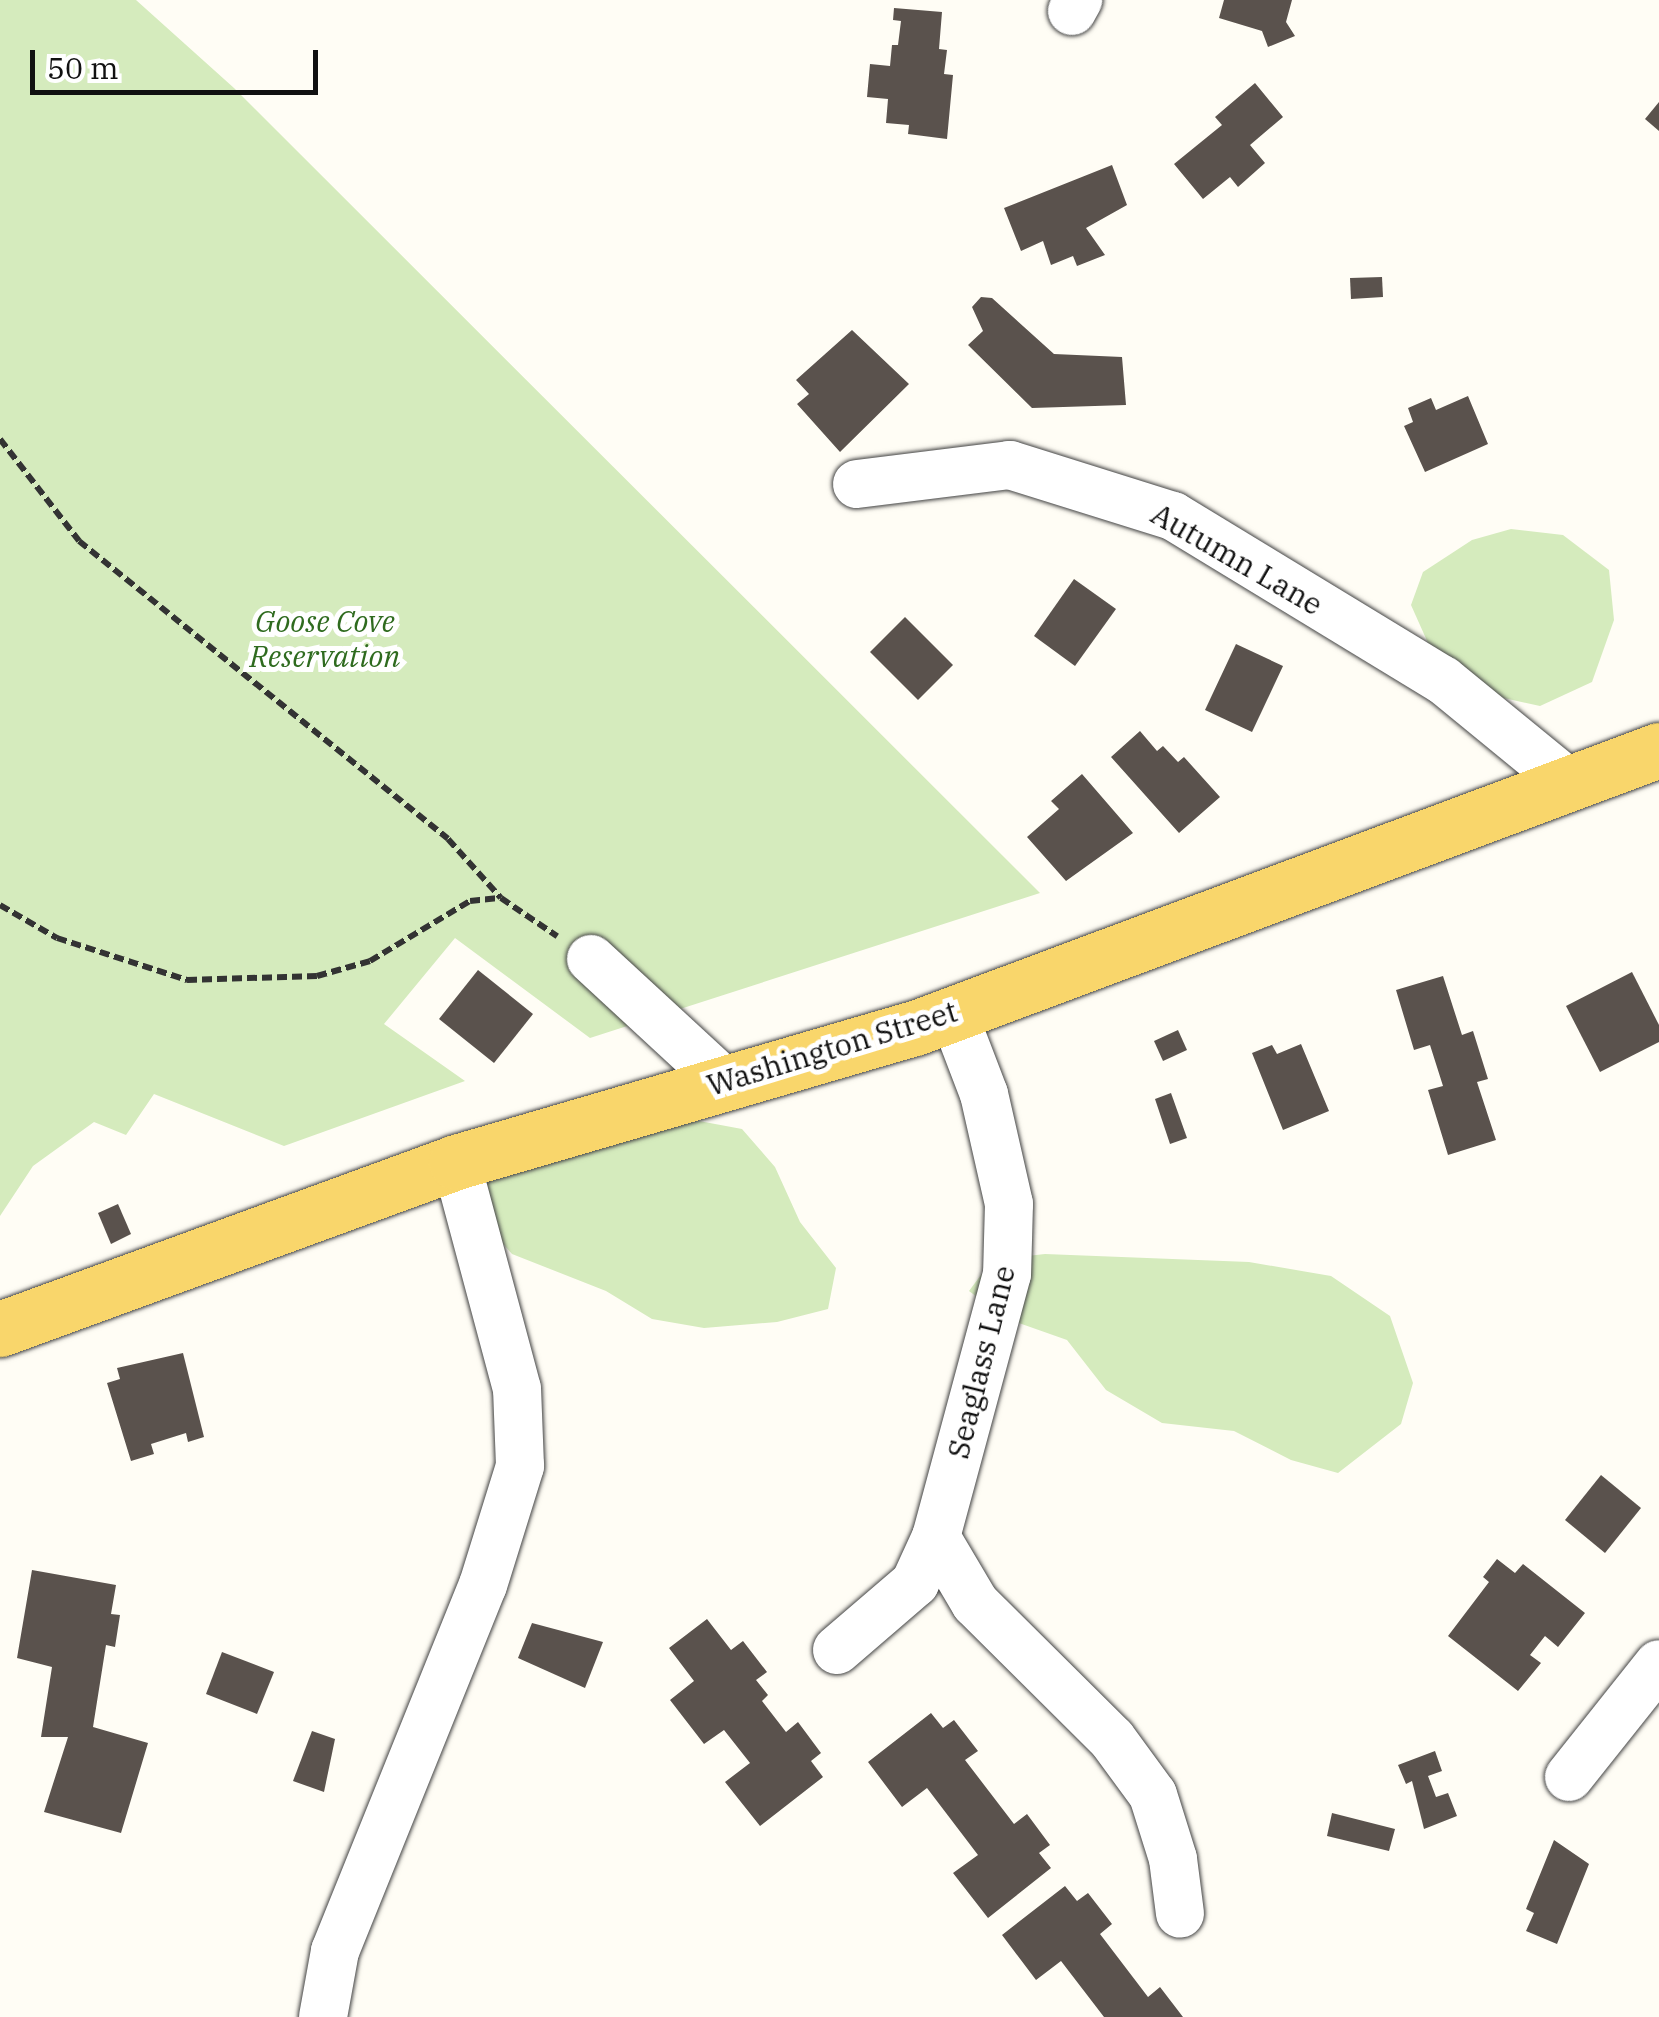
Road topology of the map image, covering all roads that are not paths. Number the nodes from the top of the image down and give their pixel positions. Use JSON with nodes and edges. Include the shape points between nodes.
{"nodes":[{"id":1,"x":857,"y":484,"type":"dead end"},
{"id":2,"x":1659,"y":750,"type":"edge"},
{"id":3,"x":1569,"y":783,"type":"junction"},
{"id":4,"x":591,"y":959,"type":"road end"},
{"id":5,"x":953,"y":1014,"type":"junction"},
{"id":6,"x":722,"y":1080,"type":"junction"},
{"id":7,"x":456,"y":1162,"type":"junction"},
{"id":8,"x":0,"y":1329,"type":"edge"},
{"id":9,"x":936,"y":1537,"type":"junction"},
{"id":10,"x":838,"y":1650,"type":"dead end"},
{"id":11,"x":1659,"y":1664,"type":"edge"},
{"id":12,"x":1569,"y":1777,"type":"dead end"},
{"id":13,"x":1180,"y":1914,"type":"dead end"},
{"id":14,"x":323,"y":2017,"type":"edge"}],
"edges":[{"from":1,"to":3,"type":"street","name":"Autumn Lane","via":[[1010,464],[1173,516],[1443,680]]},
{"from":2,"to":3,"type":"main road","name":"Washington Street"},
{"from":3,"to":5,"type":"main road","name":"Washington Street"},
{"from":4,"to":6,"type":"street"},
{"from":5,"to":6,"type":"main road","name":"Washington Street"},
{"from":5,"to":9,"type":"street","name":"Seaglass Lane","via":[[984,1094],[1010,1204],[1006,1274]]},
{"from":6,"to":7,"type":"main road","name":"Washington Street"},
{"from":7,"to":8,"type":"main road","name":"Washington Street"},
{"from":7,"to":14,"type":"street","via":[[518,1389],[520,1466],[483,1585],[335,1951]]},
{"from":9,"to":10,"type":"street","name":"Seaglass Lane","via":[[915,1583]]},
{"from":9,"to":13,"type":"street","via":[[975,1603],[1112,1739],[1153,1795],[1173,1859]]},
{"from":11,"to":12,"type":"street"}]}
